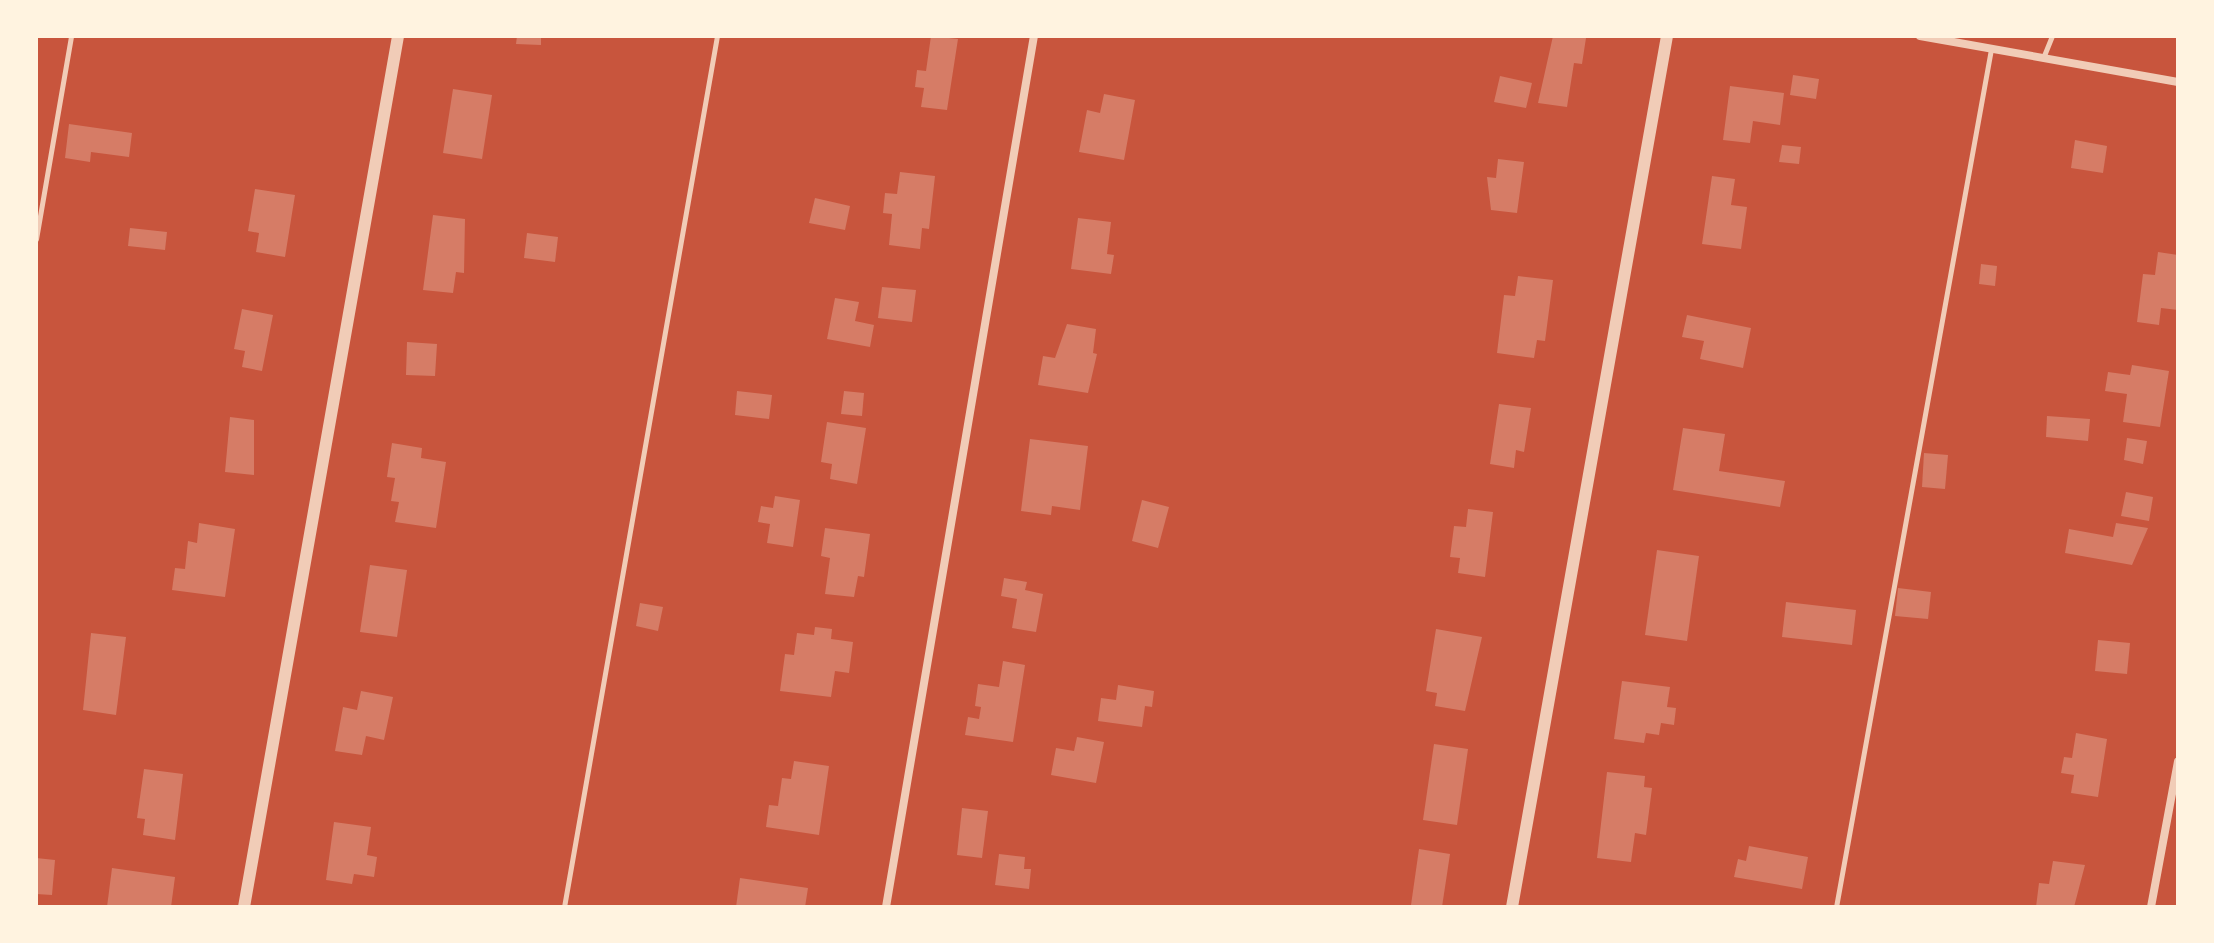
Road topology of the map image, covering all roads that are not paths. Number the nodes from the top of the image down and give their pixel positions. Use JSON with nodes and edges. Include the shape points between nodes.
{"nodes":[{"id":1,"x":71,"y":36,"type":"edge"},
{"id":2,"x":398,"y":36,"type":"edge"},
{"id":3,"x":717,"y":36,"type":"edge"},
{"id":4,"x":1034,"y":36,"type":"edge"},
{"id":5,"x":1667,"y":36,"type":"edge"},
{"id":6,"x":1920,"y":36,"type":"edge"},
{"id":7,"x":2052,"y":36,"type":"edge"},
{"id":8,"x":1991,"y":49,"type":"junction"},
{"id":9,"x":2042,"y":59,"type":"junction"},
{"id":10,"x":2178,"y":82,"type":"edge"},
{"id":11,"x":36,"y":239,"type":"edge"},
{"id":12,"x":2178,"y":761,"type":"edge"},
{"id":13,"x":244,"y":907,"type":"edge"},
{"id":14,"x":564,"y":907,"type":"edge"},
{"id":15,"x":886,"y":907,"type":"edge"},
{"id":16,"x":1512,"y":907,"type":"edge"},
{"id":17,"x":1836,"y":907,"type":"edge"},
{"id":18,"x":2151,"y":907,"type":"edge"}],
"edges":[{"from":1,"to":11,"type":"lane"},
{"from":2,"to":13,"type":"street"},
{"from":3,"to":14,"type":"lane"},
{"from":4,"to":15,"type":"street"},
{"from":5,"to":16,"type":"street"},
{"from":6,"to":8,"type":"street"},
{"from":7,"to":9,"type":"lane"},
{"from":8,"to":9,"type":"street"},
{"from":8,"to":17,"type":"lane"},
{"from":9,"to":10,"type":"street"},
{"from":12,"to":18,"type":"street"}]}
